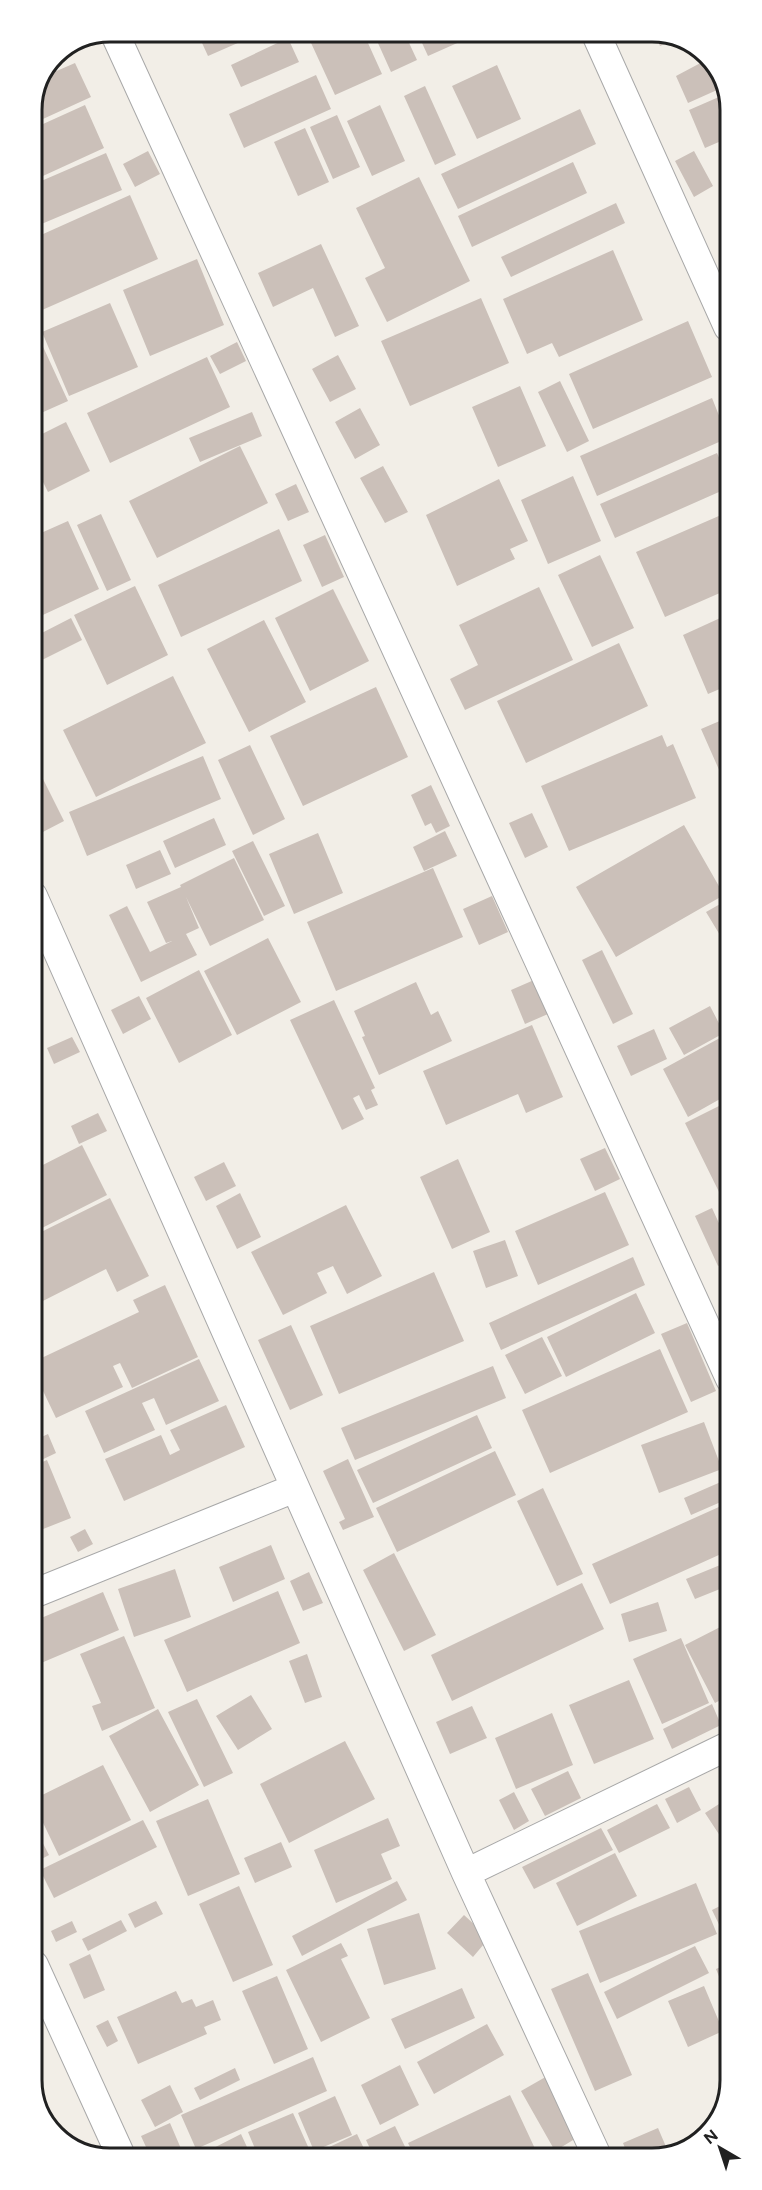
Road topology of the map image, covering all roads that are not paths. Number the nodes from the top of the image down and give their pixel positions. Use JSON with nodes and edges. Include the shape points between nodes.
{"nodes":[{"id":1,"x":119,"y":42,"type":"edge"},
{"id":2,"x":600,"y":42,"type":"edge"},
{"id":3,"x":720,"y":309,"type":"edge"},
{"id":4,"x":42,"y":916,"type":"edge"},
{"id":5,"x":720,"y":1357,"type":"edge"},
{"id":6,"x":295,"y":1488,"type":"junction"},
{"id":7,"x":42,"y":1590,"type":"edge"},
{"id":8,"x":720,"y":1750,"type":"edge"},
{"id":9,"x":466,"y":1874,"type":"junction"},
{"id":10,"x":42,"y":1983,"type":"edge"},
{"id":11,"x":117,"y":2148,"type":"edge"},
{"id":12,"x":593,"y":2148,"type":"edge"}],
"edges":[{"from":1,"to":5,"type":"street"},
{"from":2,"to":3,"type":"street"},
{"from":4,"to":6,"type":"street"},
{"from":6,"to":7,"type":"street"},
{"from":6,"to":9,"type":"street"},
{"from":8,"to":9,"type":"street"},
{"from":9,"to":12,"type":"street"},
{"from":10,"to":11,"type":"street"}]}
